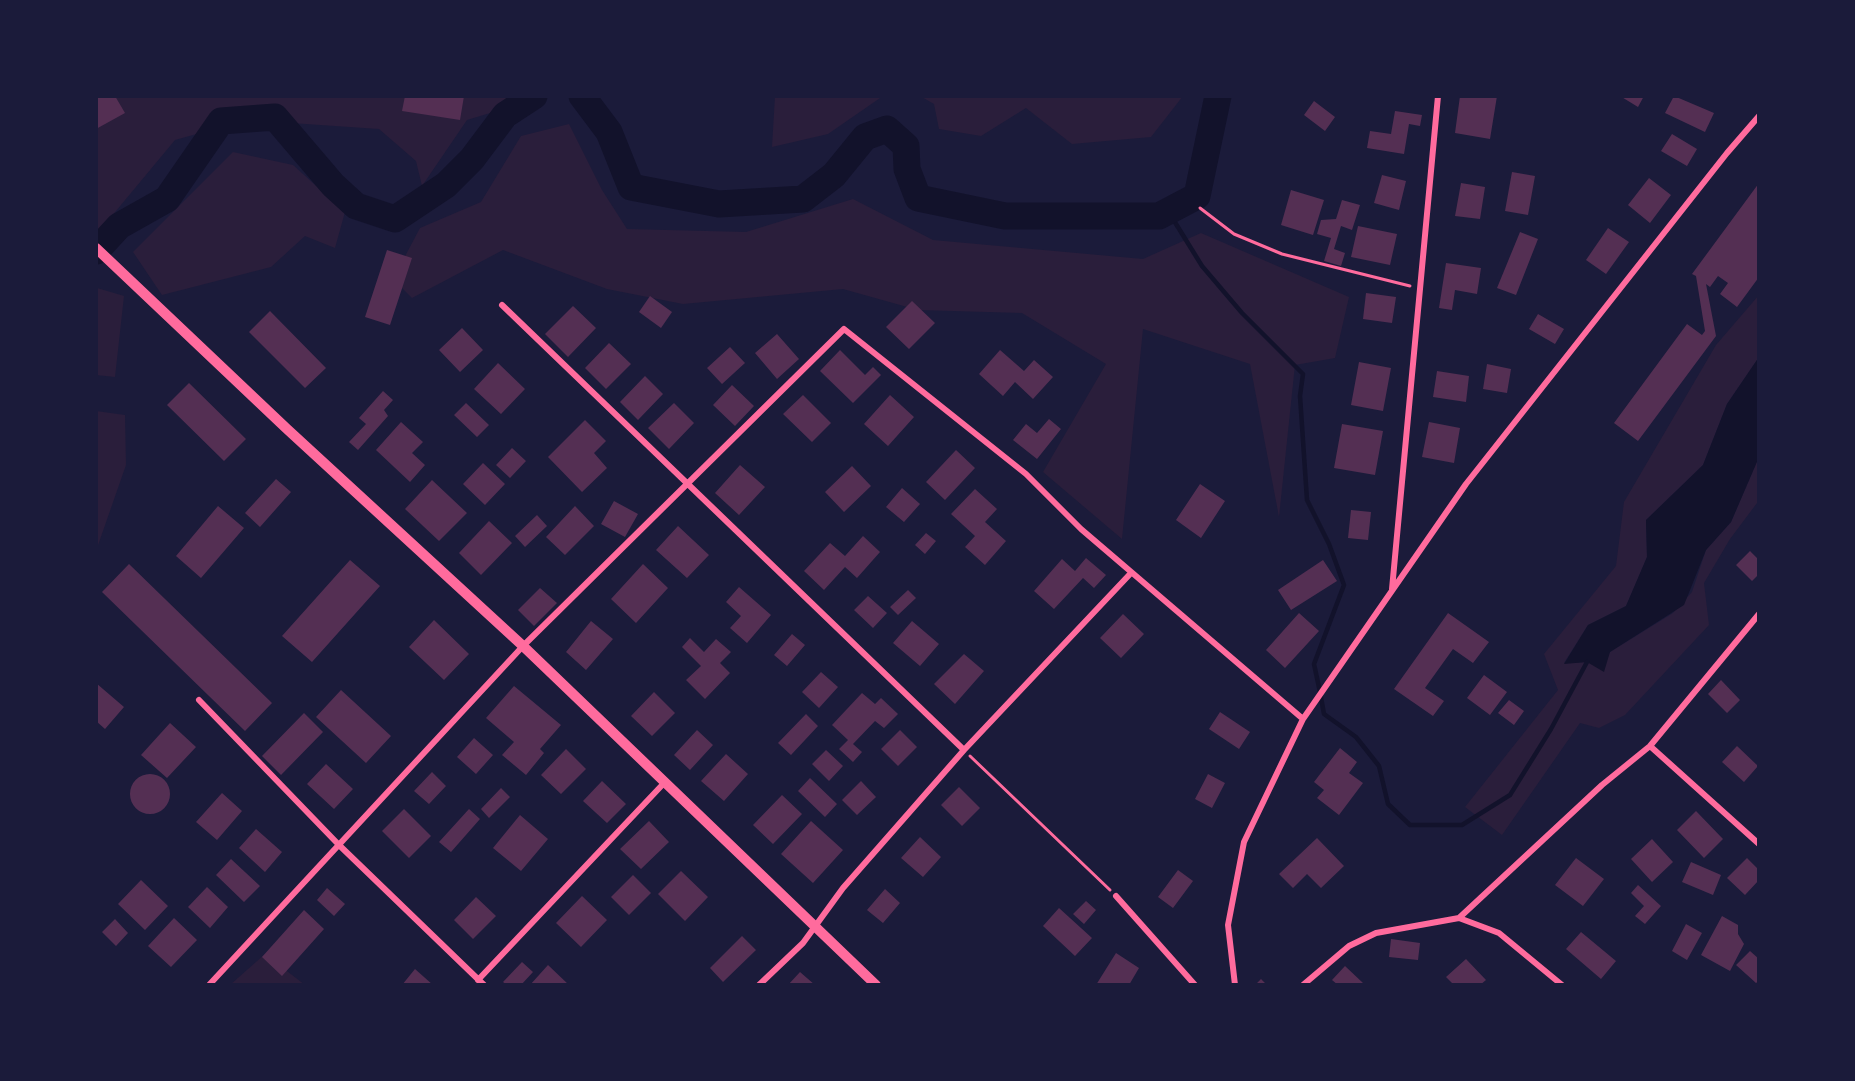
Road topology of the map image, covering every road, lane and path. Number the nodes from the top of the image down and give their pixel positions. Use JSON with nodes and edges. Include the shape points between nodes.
{"nodes":[{"id":1,"x":1438,"y":96,"type":"edge"},
{"id":2,"x":1759,"y":116,"type":"edge"},
{"id":3,"x":1200,"y":208,"type":"dead end"},
{"id":4,"x":96,"y":248,"type":"edge"},
{"id":5,"x":1420,"y":289,"type":"junction"},
{"id":6,"x":502,"y":305,"type":"dead end"},
{"id":7,"x":686,"y":482,"type":"junction"},
{"id":8,"x":1131,"y":573,"type":"junction"},
{"id":9,"x":1392,"y":589,"type":"junction"},
{"id":10,"x":1759,"y":614,"type":"edge"},
{"id":11,"x":523,"y":646,"type":"junction"},
{"id":12,"x":199,"y":700,"type":"dead end"},
{"id":13,"x":1303,"y":719,"type":"junction"},
{"id":14,"x":1650,"y":746,"type":"junction"},
{"id":15,"x":964,"y":750,"type":"junction"},
{"id":16,"x":665,"y":782,"type":"junction"},
{"id":17,"x":339,"y":844,"type":"junction"},
{"id":18,"x":1759,"y":844,"type":"edge"},
{"id":19,"x":1116,"y":896,"type":"joint"},
{"id":20,"x":1459,"y":918,"type":"junction"},
{"id":21,"x":815,"y":928,"type":"junction"},
{"id":22,"x":478,"y":980,"type":"junction"},
{"id":23,"x":209,"y":985,"type":"edge"},
{"id":24,"x":484,"y":985,"type":"edge"},
{"id":25,"x":759,"y":985,"type":"edge"},
{"id":26,"x":876,"y":985,"type":"edge"},
{"id":27,"x":1195,"y":985,"type":"edge"},
{"id":28,"x":1235,"y":985,"type":"edge"},
{"id":29,"x":1303,"y":985,"type":"edge"},
{"id":30,"x":1562,"y":985,"type":"edge"}],
"edges":[{"from":1,"to":5,"type":"street"},
{"from":2,"to":9,"type":"street","via":[[1466,484]]},
{"from":3,"to":5,"type":"path","via":[[1234,234],[1282,254]]},
{"from":4,"to":11,"type":"street"},
{"from":5,"to":9,"type":"street"},
{"from":6,"to":7,"type":"street"},
{"from":7,"to":8,"type":"street","via":[[844,329],[1026,474]]},
{"from":7,"to":11,"type":"street"},
{"from":7,"to":15,"type":"street"},
{"from":8,"to":13,"type":"street"},
{"from":8,"to":15,"type":"street"},
{"from":9,"to":13,"type":"street"},
{"from":10,"to":14,"type":"street"},
{"from":11,"to":16,"type":"street"},
{"from":11,"to":17,"type":"street"},
{"from":12,"to":17,"type":"street"},
{"from":13,"to":28,"type":"street","via":[[1244,842],[1228,925]]},
{"from":14,"to":18,"type":"street"},
{"from":14,"to":20,"type":"street","via":[[1602,785]]},
{"from":15,"to":19,"type":"path"},
{"from":15,"to":21,"type":"street","via":[[843,888]]},
{"from":16,"to":21,"type":"street"},
{"from":16,"to":22,"type":"street"},
{"from":17,"to":22,"type":"street"},
{"from":17,"to":23,"type":"street"},
{"from":19,"to":27,"type":"street"},
{"from":20,"to":29,"type":"street","via":[[1376,933],[1349,946]]},
{"from":20,"to":30,"type":"street","via":[[1499,933]]},
{"from":21,"to":25,"type":"street"},
{"from":21,"to":26,"type":"street"},
{"from":22,"to":24,"type":"street"}]}
